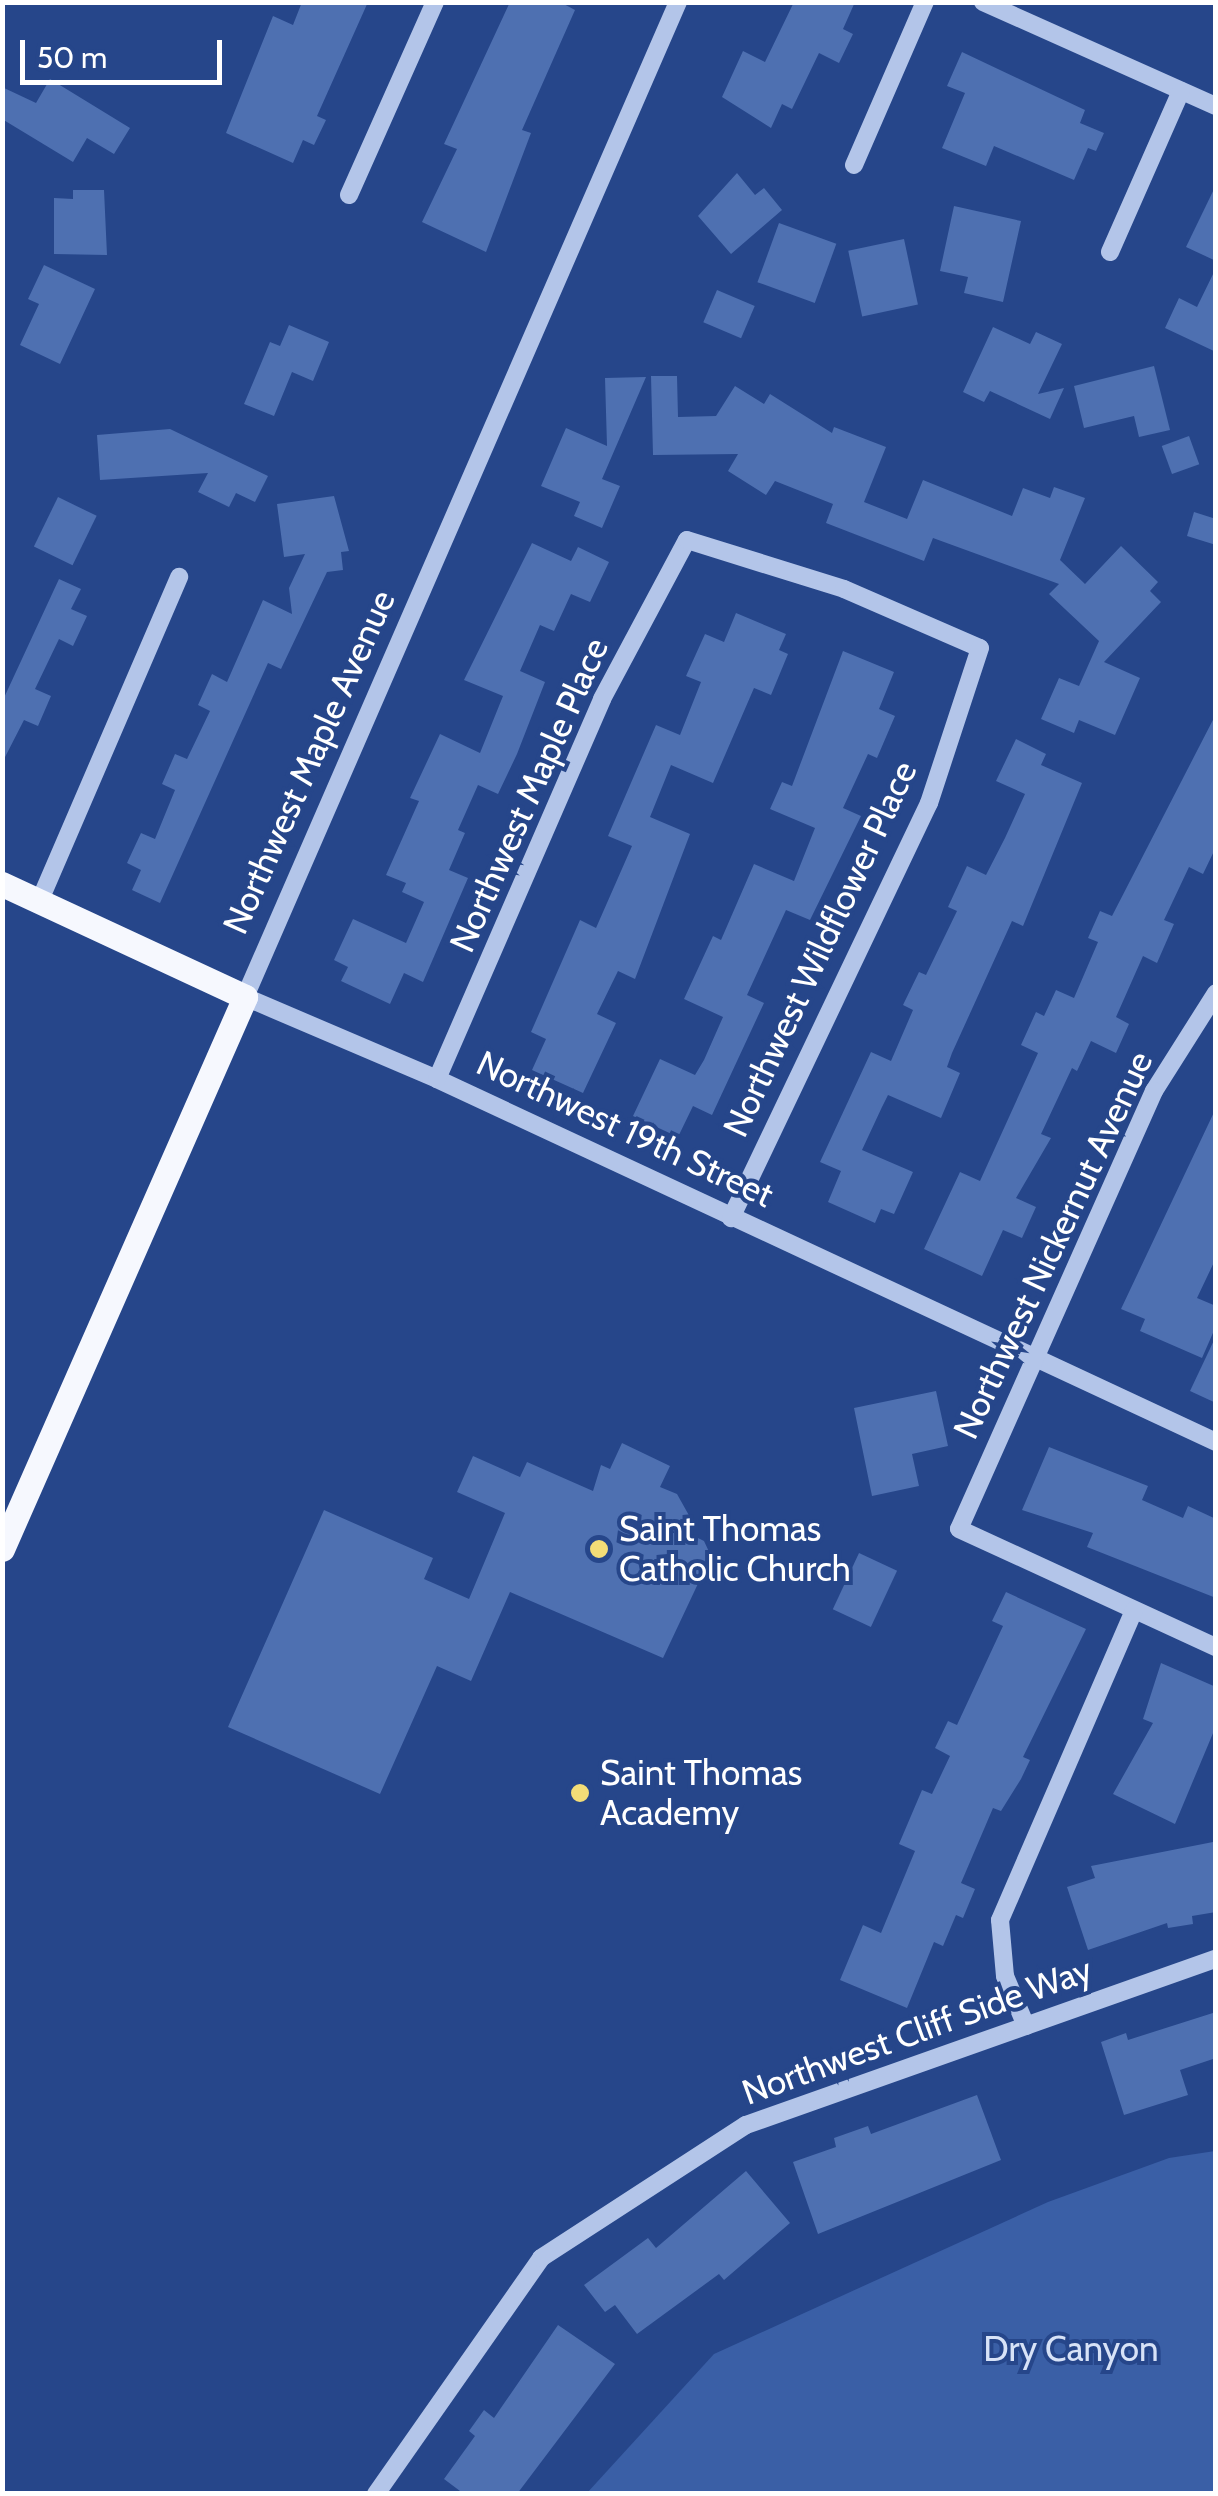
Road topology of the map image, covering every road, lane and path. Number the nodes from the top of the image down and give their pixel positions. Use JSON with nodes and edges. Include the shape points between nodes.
{"nodes":[{"id":1,"x":434,"y":2,"type":"edge"},
{"id":2,"x":678,"y":2,"type":"edge"},
{"id":3,"x":925,"y":2,"type":"edge"},
{"id":4,"x":983,"y":2,"type":"edge"},
{"id":5,"x":1181,"y":91,"type":"junction"},
{"id":6,"x":1216,"y":106,"type":"edge"},
{"id":7,"x":854,"y":166,"type":"dead end"},
{"id":8,"x":349,"y":195,"type":"dead end"},
{"id":9,"x":1110,"y":252,"type":"dead end"},
{"id":10,"x":687,"y":540,"type":"joint"},
{"id":11,"x":179,"y":576,"type":"dead end"},
{"id":12,"x":2,"y":884,"type":"edge"},
{"id":13,"x":40,"y":900,"type":"junction"},
{"id":14,"x":1216,"y":993,"type":"edge"},
{"id":15,"x":245,"y":997,"type":"junction"},
{"id":16,"x":437,"y":1079,"type":"junction"},
{"id":17,"x":731,"y":1218,"type":"junction"},
{"id":18,"x":1034,"y":1357,"type":"junction"},
{"id":19,"x":1216,"y":1442,"type":"edge"},
{"id":20,"x":2,"y":1549,"type":"edge"},
{"id":21,"x":1134,"y":1612,"type":"junction"},
{"id":22,"x":1216,"y":1648,"type":"edge"},
{"id":23,"x":1216,"y":1959,"type":"edge"},
{"id":24,"x":1026,"y":2026,"type":"junction"},
{"id":25,"x":376,"y":2494,"type":"edge"}],
"edges":[{"from":1,"to":8,"type":"street"},
{"from":2,"to":15,"type":"street","name":"Northwest Maple Avenue"},
{"from":3,"to":7,"type":"street"},
{"from":4,"to":5,"type":"street"},
{"from":5,"to":6,"type":"street"},
{"from":5,"to":9,"type":"street"},
{"from":10,"to":16,"type":"street","name":"Northwest Maple Place","via":[[602,699]]},
{"from":10,"to":17,"type":"street","name":"Northwest Wildflower Place","via":[[844,589],[980,648],[930,803]]},
{"from":11,"to":13,"type":"street"},
{"from":12,"to":13,"type":"main road","name":"Northwest 19th Street"},
{"from":13,"to":15,"type":"main road","name":"Northwest 19th Street"},
{"from":14,"to":18,"type":"street","name":"Northwest Nickernut Avenue","via":[[1154,1091]]},
{"from":15,"to":16,"type":"street","name":"Northwest 19th Street"},
{"from":15,"to":20,"type":"main road","name":"Northwest Maple Avenue"},
{"from":16,"to":17,"type":"street","name":"Northwest 19th Street"},
{"from":17,"to":18,"type":"street","name":"Northwest 19th Street"},
{"from":18,"to":19,"type":"street","name":"Northwest 19th Street"},
{"from":18,"to":21,"type":"street","name":"Northwest Nickernut Avenue","via":[[959,1530]]},
{"from":21,"to":22,"type":"street"},
{"from":21,"to":24,"type":"street","via":[[1000,1920],[1005,1976]]},
{"from":23,"to":24,"type":"street","name":"Northwest Cliff Side Way"},
{"from":24,"to":25,"type":"street","name":"Northwest Cliff Side Way","via":[[746,2126],[541,2258]]}]}
